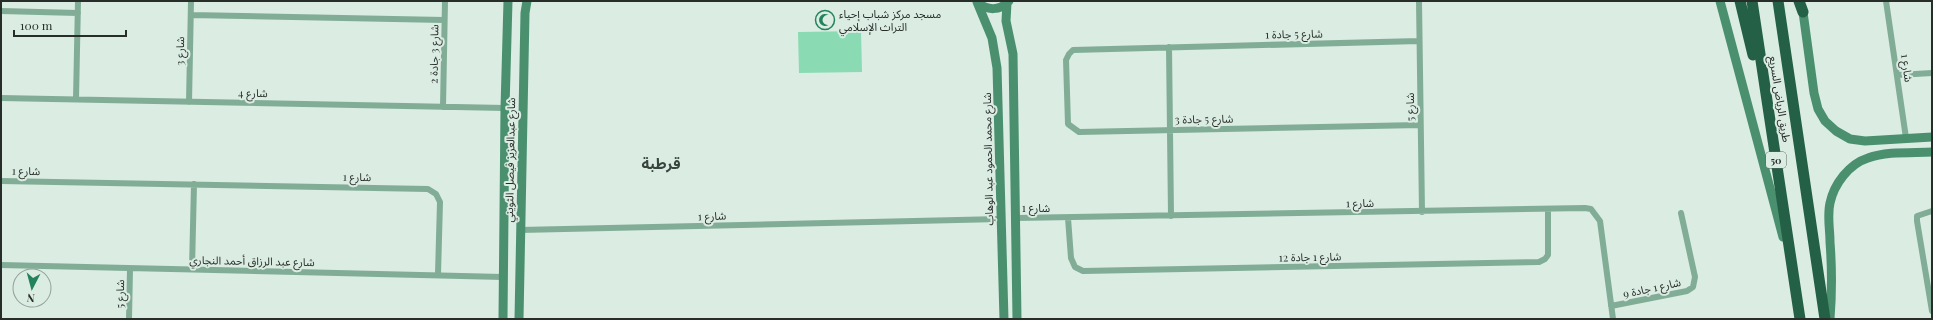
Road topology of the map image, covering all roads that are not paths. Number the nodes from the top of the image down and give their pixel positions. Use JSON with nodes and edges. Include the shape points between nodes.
{"nodes":[{"id":1,"x":78,"y":1,"type":"edge"},
{"id":2,"x":191,"y":1,"type":"edge"},
{"id":3,"x":445,"y":1,"type":"edge"},
{"id":4,"x":508,"y":1,"type":"edge"},
{"id":5,"x":527,"y":1,"type":"edge"},
{"id":6,"x":976,"y":1,"type":"edge"},
{"id":7,"x":1418,"y":1,"type":"edge"},
{"id":8,"x":1720,"y":1,"type":"edge"},
{"id":9,"x":1740,"y":1,"type":"edge"},
{"id":10,"x":1752,"y":1,"type":"edge"},
{"id":11,"x":1778,"y":1,"type":"edge"},
{"id":12,"x":1801,"y":1,"type":"edge"},
{"id":13,"x":1886,"y":1,"type":"edge"},
{"id":14,"x":1008,"y":2,"type":"edge"},
{"id":15,"x":1,"y":11,"type":"edge"},
{"id":16,"x":1803,"y":12,"type":"joint"},
{"id":17,"x":78,"y":13,"type":"junction"},
{"id":18,"x":191,"y":15,"type":"junction"},
{"id":19,"x":444,"y":20,"type":"junction"},
{"id":20,"x":1419,"y":41,"type":"junction"},
{"id":21,"x":1169,"y":47,"type":"junction"},
{"id":22,"x":1074,"y":50,"type":"joint"},
{"id":23,"x":1932,"y":73,"type":"edge"},
{"id":24,"x":1898,"y":75,"type":"junction"},
{"id":25,"x":1,"y":98,"type":"edge"},
{"id":26,"x":76,"y":99,"type":"junction"},
{"id":27,"x":189,"y":102,"type":"junction"},
{"id":28,"x":443,"y":107,"type":"junction"},
{"id":29,"x":505,"y":108,"type":"junction"},
{"id":30,"x":1770,"y":120,"type":"junction"},
{"id":31,"x":1420,"y":125,"type":"junction"},
{"id":32,"x":1170,"y":130,"type":"junction"},
{"id":33,"x":1932,"y":137,"type":"edge"},
{"id":34,"x":1906,"y":138,"type":"junction"},
{"id":35,"x":1880,"y":140,"type":"junction"},
{"id":36,"x":1932,"y":152,"type":"edge"},
{"id":37,"x":1882,"y":155,"type":"junction"},
{"id":38,"x":1,"y":181,"type":"edge"},
{"id":39,"x":194,"y":184,"type":"junction"},
{"id":40,"x":1548,"y":210,"type":"junction"},
{"id":41,"x":1422,"y":212,"type":"junction"},
{"id":42,"x":1932,"y":212,"type":"edge"},
{"id":43,"x":1681,"y":213,"type":"dead end"},
{"id":44,"x":1171,"y":216,"type":"junction"},
{"id":45,"x":1015,"y":218,"type":"junction"},
{"id":46,"x":1068,"y":218,"type":"junction"},
{"id":47,"x":1001,"y":219,"type":"junction"},
{"id":48,"x":520,"y":230,"type":"junction"},
{"id":49,"x":1,"y":266,"type":"edge"},
{"id":50,"x":1792,"y":268,"type":"junction"},
{"id":51,"x":130,"y":269,"type":"junction"},
{"id":52,"x":192,"y":269,"type":"junction"},
{"id":53,"x":438,"y":274,"type":"junction"},
{"id":54,"x":503,"y":277,"type":"junction"},
{"id":55,"x":1611,"y":306,"type":"junction"},
{"id":56,"x":1932,"y":311,"type":"edge"},
{"id":57,"x":129,"y":319,"type":"edge"},
{"id":58,"x":503,"y":319,"type":"edge"},
{"id":59,"x":519,"y":319,"type":"edge"},
{"id":60,"x":1004,"y":319,"type":"edge"},
{"id":61,"x":1017,"y":319,"type":"edge"},
{"id":62,"x":1613,"y":319,"type":"edge"},
{"id":63,"x":1800,"y":319,"type":"edge"},
{"id":64,"x":1825,"y":319,"type":"edge"},
{"id":65,"x":1830,"y":319,"type":"edge"}],
"edges":[{"from":1,"to":17,"type":"street"},
{"from":2,"to":18,"type":"street","name":"شارع 3"},
{"from":3,"to":19,"type":"street","name":"شارع 3 جادة 2"},
{"from":4,"to":29,"type":"street","name":"شارع عبدالعزيز فيصل الثويني"},
{"from":5,"to":48,"type":"street","name":"شارع عبدالعزيز فيصل الثويني"},
{"from":6,"to":14,"type":"street","via":[[991,9],[1000,8]]},
{"from":6,"to":47,"type":"street","name":"شارع محمد الحمود عبد الوهاب","via":[[988,26],[996,60]]},
{"from":7,"to":20,"type":"street","name":"شارع 5"},
{"from":8,"to":50,"type":"street"},
{"from":9,"to":30,"type":"highway"},
{"from":10,"to":30,"type":"highway","name":"طريق الرياض السريع","number":"50"},
{"from":11,"to":64,"type":"highway","name":"طريق الرياض السريع","number":"50"},
{"from":12,"to":16,"type":"highway"},
{"from":13,"to":24,"type":"street","name":"شارع 1"},
{"from":14,"to":45,"type":"street","via":[[1006,21],[1013,54]]},
{"from":15,"to":17,"type":"street"},
{"from":16,"to":35,"type":"street","via":[[1814,93],[1818,109],[1825,121],[1850,139]]},
{"from":17,"to":26,"type":"street"},
{"from":18,"to":19,"type":"street"},
{"from":18,"to":27,"type":"street","name":"شارع 3"},
{"from":19,"to":28,"type":"street","name":"شارع 3 جادة 2"},
{"from":20,"to":21,"type":"street","name":"شارع 5 جادة 1"},
{"from":20,"to":31,"type":"street","name":"شارع 5"},
{"from":21,"to":22,"type":"street","name":"شارع 5 جادة 1"},
{"from":21,"to":32,"type":"street"},
{"from":22,"to":32,"type":"street","name":"شارع 5 جادة 3","via":[[1066,60],[1068,124],[1072,128],[1079,132]]},
{"from":23,"to":24,"type":"street"},
{"from":24,"to":34,"type":"street","name":"شارع 1"},
{"from":25,"to":26,"type":"street","name":"شارع 4"},
{"from":26,"to":27,"type":"street","name":"شارع 4"},
{"from":27,"to":28,"type":"street","name":"شارع 4"},
{"from":28,"to":29,"type":"street","name":"شارع 4"},
{"from":29,"to":54,"type":"street","name":"شارع عبدالعزيز فيصل الثويني"},
{"from":30,"to":50,"type":"highway","name":"طريق الرياض السريع","number":"50"},
{"from":31,"to":32,"type":"street","name":"شارع 5 جادة 3"},
{"from":31,"to":41,"type":"street","name":"شارع 5"},
{"from":32,"to":44,"type":"street"},
{"from":33,"to":34,"type":"street"},
{"from":34,"to":35,"type":"street"},
{"from":35,"to":37,"type":"street","via":[[1878,149]]},
{"from":36,"to":37,"type":"street"},
{"from":37,"to":65,"type":"street","via":[[1856,164],[1844,174],[1835,187],[1830,202]]},
{"from":38,"to":39,"type":"street","name":"شارع 1"},
{"from":39,"to":52,"type":"street"},
{"from":39,"to":53,"type":"street","name":"شارع 1","via":[[428,189],[436,194],[440,202]]},
{"from":40,"to":41,"type":"street","name":"شارع 1"},
{"from":40,"to":46,"type":"street","name":"شارع 1 جادة 12","via":[[1548,254],[1539,262],[1083,272],[1075,267],[1071,258]]},
{"from":40,"to":55,"type":"street","name":"شارع 1","via":[[1585,208],[1596,214],[1600,221]]},
{"from":41,"to":44,"type":"street","name":"شارع 1"},
{"from":42,"to":56,"type":"street","via":[[1920,214],[1917,221]]},
{"from":43,"to":55,"type":"street","name":"شارع 1 جادة 9","via":[[1695,277],[1693,286],[1687,291]]},
{"from":44,"to":46,"type":"street","name":"شارع 1"},
{"from":45,"to":46,"type":"street","name":"شارع 1"},
{"from":45,"to":61,"type":"street"},
{"from":47,"to":48,"type":"street","name":"شارع 1"},
{"from":47,"to":60,"type":"street","name":"شارع محمد الحمود عبد الوهاب"},
{"from":48,"to":59,"type":"street","name":"شارع عبدالعزيز فيصل الثويني"},
{"from":49,"to":51,"type":"street","name":"شارع عبد الرزاق أحمد النجاري"},
{"from":50,"to":63,"type":"highway","name":"طريق الرياض السريع","number":"50"},
{"from":51,"to":52,"type":"street","name":"شارع عبد الرزاق أحمد النجاري"},
{"from":51,"to":57,"type":"street","name":"شارع 5"},
{"from":52,"to":53,"type":"street","name":"شارع عبد الرزاق أحمد النجاري"},
{"from":53,"to":54,"type":"street","name":"شارع عبد الرزاق أحمد النجاري"},
{"from":54,"to":58,"type":"street","name":"شارع عبدالعزيز فيصل الثويني"},
{"from":55,"to":62,"type":"street","name":"شارع 1"}]}
